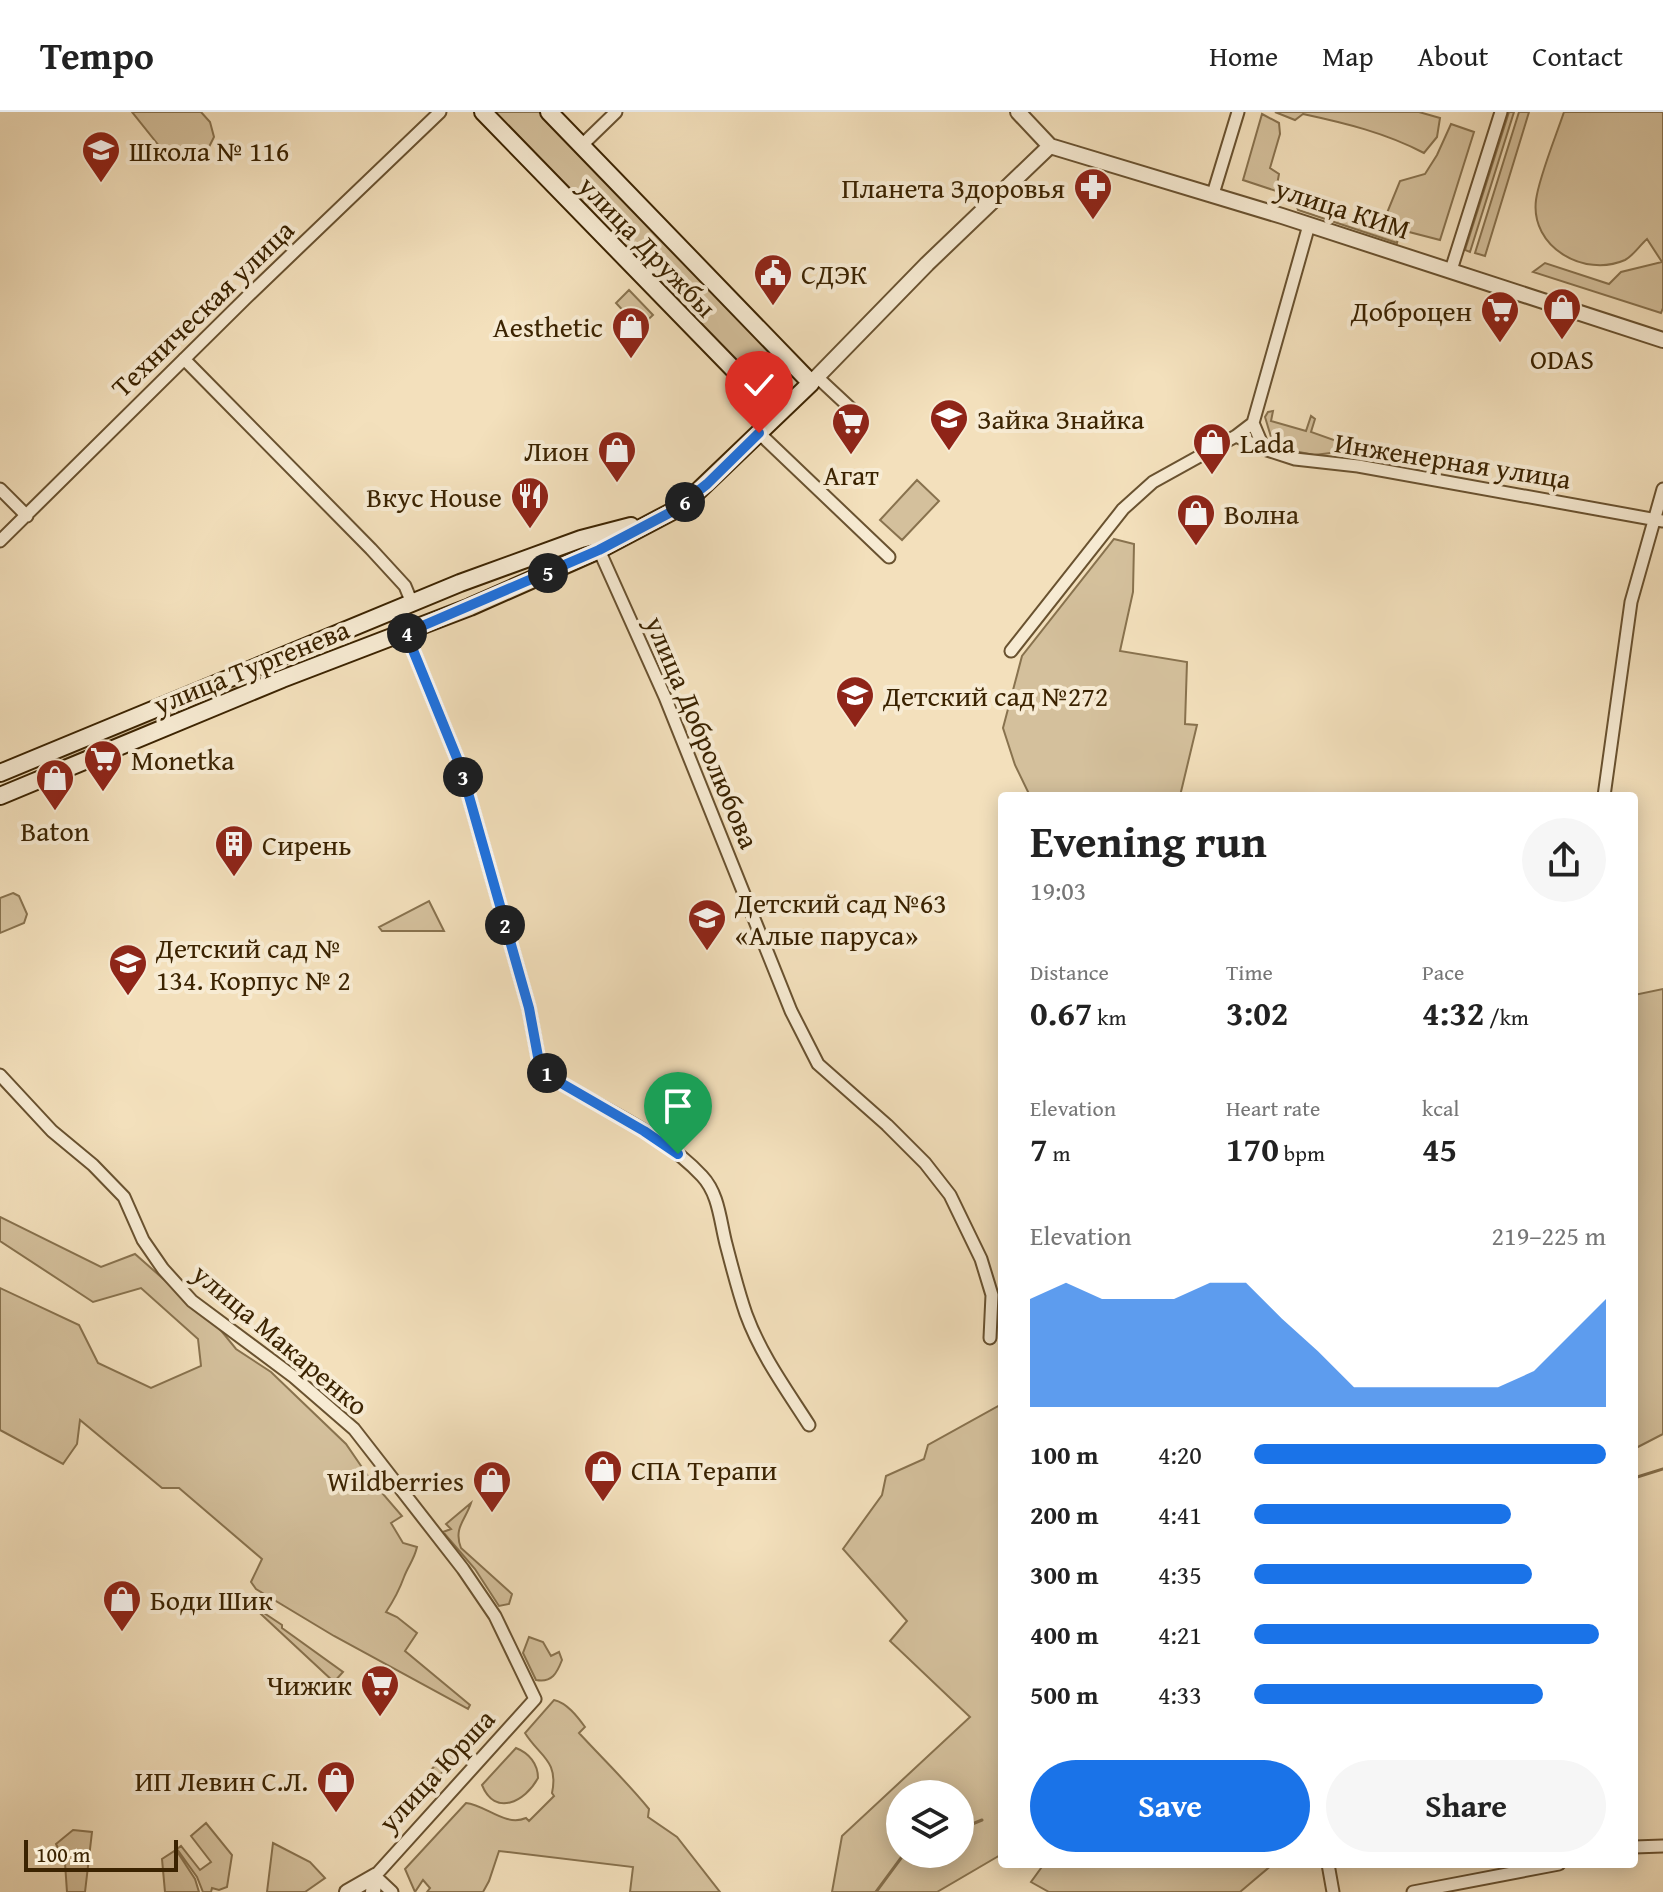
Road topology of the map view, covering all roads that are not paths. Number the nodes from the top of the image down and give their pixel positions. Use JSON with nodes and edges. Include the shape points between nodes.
{"nodes":[{"id":1,"x":440,"y":112,"type":"edge"},
{"id":2,"x":483,"y":112,"type":"edge"},
{"id":3,"x":549,"y":112,"type":"edge"},
{"id":4,"x":616,"y":112,"type":"edge"},
{"id":5,"x":1018,"y":112,"type":"edge"},
{"id":6,"x":1238,"y":112,"type":"edge"},
{"id":7,"x":1501,"y":112,"type":"edge"},
{"id":8,"x":581,"y":146,"type":"junction"},
{"id":9,"x":1050,"y":146,"type":"junction"},
{"id":10,"x":1213,"y":194,"type":"junction"},
{"id":11,"x":1309,"y":225,"type":"junction"},
{"id":12,"x":1451,"y":270,"type":"junction"},
{"id":13,"x":1663,"y":340,"type":"edge"},
{"id":14,"x":184,"y":359,"type":"junction"},
{"id":15,"x":813,"y":379,"type":"junction"},
{"id":16,"x":777,"y":414,"type":"junction"},
{"id":17,"x":860,"y":417,"type":"dead end"},
{"id":18,"x":1253,"y":423,"type":"junction"},
{"id":19,"x":759,"y":433,"type":"junction"},
{"id":20,"x":1236,"y":436,"type":"junction"},
{"id":21,"x":1264,"y":449,"type":"junction"},
{"id":22,"x":0,"y":489,"type":"edge"},
{"id":23,"x":1663,"y":489,"type":"edge"},
{"id":24,"x":27,"y":516,"type":"junction"},
{"id":25,"x":1659,"y":520,"type":"edge"},
{"id":26,"x":0,"y":541,"type":"edge"},
{"id":27,"x":597,"y":542,"type":"junction"},
{"id":28,"x":889,"y":557,"type":"dead end"},
{"id":29,"x":405,"y":606,"type":"junction"},
{"id":30,"x":406,"y":633,"type":"junction"},
{"id":31,"x":1011,"y":651,"type":"dead end"},
{"id":32,"x":279,"y":658,"type":"junction"},
{"id":33,"x":287,"y":677,"type":"junction"},
{"id":34,"x":50,"y":751,"type":"junction"},
{"id":35,"x":58,"y":772,"type":"junction"},
{"id":36,"x":0,"y":773,"type":"edge"},
{"id":37,"x":1605,"y":792,"type":"edge"},
{"id":38,"x":0,"y":796,"type":"edge"},
{"id":39,"x":0,"y":1075,"type":"edge"},
{"id":40,"x":990,"y":1338,"type":"dead end"},
{"id":41,"x":809,"y":1425,"type":"dead end"},
{"id":42,"x":535,"y":1699,"type":"joint"},
{"id":43,"x":1663,"y":1846,"type":"edge"},
{"id":44,"x":1638,"y":1847,"type":"edge"},
{"id":45,"x":1329,"y":1868,"type":"edge"},
{"id":46,"x":1544,"y":1868,"type":"edge"},
{"id":47,"x":375,"y":1876,"type":"junction"},
{"id":48,"x":1478,"y":1886,"type":"edge"},
{"id":49,"x":347,"y":1892,"type":"edge"},
{"id":50,"x":373,"y":1892,"type":"edge"},
{"id":51,"x":392,"y":1892,"type":"edge"},
{"id":52,"x":1333,"y":1892,"type":"edge"},
{"id":53,"x":1413,"y":1892,"type":"edge"}],
"edges":[{"from":1,"to":14,"type":"street","name":"Техническая улица"},
{"from":2,"to":16,"type":"main road","name":"улица Дружбы"},
{"from":3,"to":8,"type":"main road","name":"улица Дружбы"},
{"from":4,"to":8,"type":"street"},
{"from":5,"to":9,"type":"street"},
{"from":6,"to":10,"type":"street"},
{"from":7,"to":12,"type":"street"},
{"from":8,"to":15,"type":"main road","name":"улица Дружбы"},
{"from":9,"to":10,"type":"street","name":"улица КИМ"},
{"from":9,"to":15,"type":"street","name":"улица Тургенева"},
{"from":10,"to":11,"type":"street","name":"улица КИМ"},
{"from":11,"to":12,"type":"street","name":"улица КИМ"},
{"from":11,"to":18,"type":"street"},
{"from":12,"to":13,"type":"street","name":"улица КИМ"},
{"from":14,"to":24,"type":"street","name":"Техническая улица"},
{"from":14,"to":29,"type":"street","via":[[405,586]]},
{"from":15,"to":16,"type":"main road","name":"улица Тургенева"},
{"from":15,"to":17,"type":"street"},
{"from":16,"to":19,"type":"main road","name":"улица Тургенева"},
{"from":18,"to":20,"type":"street"},
{"from":18,"to":21,"type":"street"},
{"from":19,"to":27,"type":"main road","name":"улица Тургенева","via":[[673,511]]},
{"from":19,"to":28,"type":"street"},
{"from":20,"to":21,"type":"street","name":"Инженерная улица"},
{"from":20,"to":31,"type":"street","via":[[1153,482],[1123,509]]},
{"from":21,"to":25,"type":"street","name":"Инженерная улица","via":[[1295,459]]},
{"from":22,"to":24,"type":"street"},
{"from":23,"to":25,"type":"street"},
{"from":24,"to":26,"type":"street","name":"Техническая улица"},
{"from":25,"to":37,"type":"street","via":[[1631,602]]},
{"from":27,"to":29,"type":"main road","name":"улица Тургенева"},
{"from":27,"to":30,"type":"main road","name":"улица Тургенева"},
{"from":27,"to":40,"type":"street","name":"улица Добролюбова","via":[[791,1011],[818,1064],[887,1125],[950,1195],[992,1295]]},
{"from":29,"to":30,"type":"main road"},
{"from":29,"to":32,"type":"main road","name":"улица Тургенева"},
{"from":30,"to":33,"type":"main road","name":"улица Тургенева"},
{"from":30,"to":41,"type":"street","via":[[461,768],[539,1062],[550,1076],[678,1154],[704,1179],[717,1203],[757,1340]]},
{"from":32,"to":33,"type":"main road"},
{"from":32,"to":34,"type":"main road","name":"улица Тургенева"},
{"from":33,"to":35,"type":"main road","name":"улица Тургенева"},
{"from":34,"to":35,"type":"main road"},
{"from":34,"to":36,"type":"main road","name":"улица Тургенева"},
{"from":35,"to":38,"type":"main road","name":"улица Тургенева"},
{"from":39,"to":42,"type":"street","name":"улица Макаренко","via":[[124,1197],[143,1240],[192,1301],[354,1429],[495,1616]]},
{"from":42,"to":47,"type":"street","name":"улица Юрша"},
{"from":43,"to":44,"type":"street"},
{"from":45,"to":52,"type":"street"},
{"from":46,"to":48,"type":"street"},
{"from":47,"to":49,"type":"street","name":"улица Юрша"},
{"from":47,"to":50,"type":"street"},
{"from":47,"to":51,"type":"street"},
{"from":48,"to":53,"type":"street"}]}
